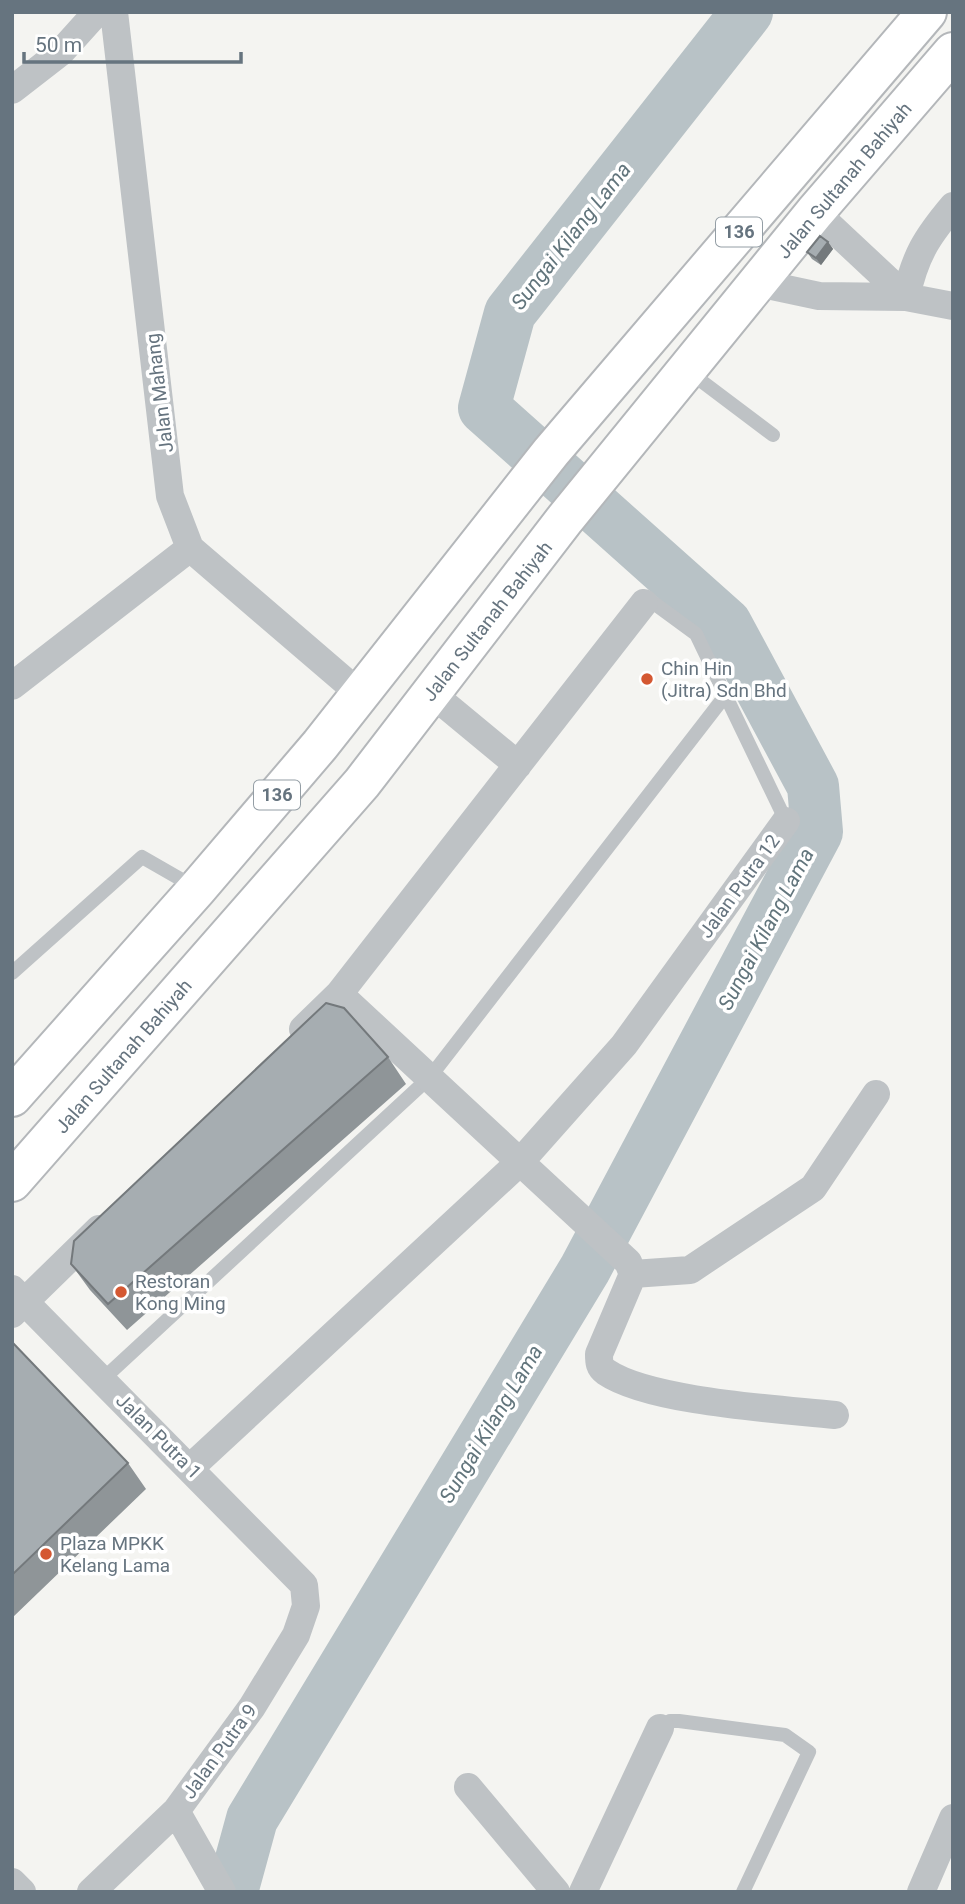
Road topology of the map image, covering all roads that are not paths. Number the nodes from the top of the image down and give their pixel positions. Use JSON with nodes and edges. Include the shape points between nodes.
{"nodes":[{"id":1,"x":97,"y":12,"type":"edge"},
{"id":2,"x":114,"y":12,"type":"edge"},
{"id":3,"x":927,"y":12,"type":"edge"},
{"id":4,"x":953,"y":52,"type":"edge"},
{"id":5,"x":12,"y":90,"type":"edge"},
{"id":6,"x":953,"y":206,"type":"edge"},
{"id":7,"x":815,"y":212,"type":"junction"},
{"id":8,"x":758,"y":283,"type":"junction"},
{"id":9,"x":906,"y":297,"type":"junction"},
{"id":10,"x":953,"y":306,"type":"edge"},
{"id":11,"x":688,"y":371,"type":"junction"},
{"id":12,"x":773,"y":435,"type":"dead end"},
{"id":13,"x":190,"y":548,"type":"junction"},
{"id":14,"x":644,"y":603,"type":"joint"},
{"id":15,"x":12,"y":686,"type":"edge"},
{"id":16,"x":431,"y":693,"type":"junction"},
{"id":17,"x":360,"y":694,"type":"junction"},
{"id":18,"x":726,"y":696,"type":"junction"},
{"id":19,"x":518,"y":765,"type":"junction"},
{"id":20,"x":786,"y":821,"type":"joint"},
{"id":21,"x":198,"y":889,"type":"junction"},
{"id":22,"x":12,"y":973,"type":"edge"},
{"id":23,"x":339,"y":994,"type":"junction"},
{"id":24,"x":280,"y":1052,"type":"edge"},
{"id":25,"x":430,"y":1077,"type":"junction"},
{"id":26,"x":17,"y":1082,"type":"edge"},
{"id":27,"x":876,"y":1094,"type":"dead end"},
{"id":28,"x":521,"y":1161,"type":"junction"},
{"id":29,"x":12,"y":1182,"type":"edge"},
{"id":30,"x":113,"y":1215,"type":"edge"},
{"id":31,"x":626,"y":1263,"type":"junction"},
{"id":32,"x":17,"y":1301,"type":"edge"},
{"id":33,"x":102,"y":1380,"type":"junction"},
{"id":34,"x":835,"y":1415,"type":"dead end"},
{"id":35,"x":190,"y":1468,"type":"junction"},
{"id":36,"x":304,"y":1585,"type":"joint"},
{"id":37,"x":660,"y":1728,"type":"joint"},
{"id":38,"x":468,"y":1787,"type":"dead end"},
{"id":39,"x":176,"y":1811,"type":"junction"},
{"id":40,"x":953,"y":1818,"type":"edge"},
{"id":41,"x":12,"y":1882,"type":"edge"},
{"id":42,"x":22,"y":1892,"type":"edge"},
{"id":43,"x":91,"y":1892,"type":"edge"},
{"id":44,"x":222,"y":1892,"type":"edge"},
{"id":45,"x":556,"y":1892,"type":"edge"},
{"id":46,"x":583,"y":1892,"type":"edge"},
{"id":47,"x":743,"y":1892,"type":"edge"},
{"id":48,"x":921,"y":1892,"type":"edge"}],
"edges":[{"from":1,"to":5,"type":"street","via":[[61,52]]},
{"from":2,"to":13,"type":"street","name":"Jalan Mahang","via":[[170,496]]},
{"from":3,"to":17,"type":"main road","number":"136","via":[[551,452]]},
{"from":4,"to":7,"type":"main road","name":"Jalan Sultanah Bahiyah","number":"136"},
{"from":6,"to":9,"type":"street","via":[[925,239],[912,267]]},
{"from":7,"to":8,"type":"main road","name":"Jalan Sultanah Bahiyah","number":"136"},
{"from":7,"to":9,"type":"street"},
{"from":8,"to":9,"type":"street","via":[[819,296]]},
{"from":8,"to":11,"type":"main road","name":"Jalan Sultanah Bahiyah","number":"136"},
{"from":9,"to":10,"type":"street"},
{"from":11,"to":12,"type":"lane"},
{"from":11,"to":16,"type":"main road","name":"Jalan Sultanah Bahiyah","number":"136","via":[[565,519]]},
{"from":13,"to":15,"type":"street"},
{"from":13,"to":17,"type":"street","name":"Jalan Mahang"},
{"from":14,"to":18,"type":"lane","name":"Jalan Putra 12","via":[[651,601],[696,634]]},
{"from":14,"to":19,"type":"street"},
{"from":16,"to":19,"type":"street"},
{"from":16,"to":29,"type":"main road","name":"Jalan Sultanah Bahiyah","number":"136","via":[[362,783]]},
{"from":17,"to":21,"type":"main road","number":"136"},
{"from":18,"to":20,"type":"lane","name":"Jalan Putra 12"},
{"from":18,"to":25,"type":"lane"},
{"from":19,"to":23,"type":"street"},
{"from":20,"to":28,"type":"street","name":"Jalan Putra 12","via":[[624,1045]]},
{"from":21,"to":22,"type":"lane","via":[[142,857]]},
{"from":21,"to":26,"type":"main road","number":"136"},
{"from":23,"to":24,"type":"street"},
{"from":23,"to":25,"type":"street"},
{"from":25,"to":28,"type":"street"},
{"from":25,"to":33,"type":"lane"},
{"from":27,"to":31,"type":"street","via":[[813,1188],[690,1270]]},
{"from":28,"to":31,"type":"street"},
{"from":28,"to":35,"type":"street","name":"Jalan Putra 12"},
{"from":30,"to":32,"type":"street"},
{"from":31,"to":34,"type":"street","via":[[598,1354],[605,1372],[636,1386],[725,1403]]},
{"from":32,"to":33,"type":"street","name":"Jalan Putra 1"},
{"from":33,"to":35,"type":"street","name":"Jalan Putra 1"},
{"from":35,"to":36,"type":"street","name":"Jalan Putra 1"},
{"from":36,"to":39,"type":"street","name":"Jalan Putra 9","via":[[306,1606],[296,1634],[252,1707]]},
{"from":37,"to":46,"type":"street"},
{"from":37,"to":47,"type":"lane","via":[[679,1721],[785,1735],[808,1752]]},
{"from":38,"to":45,"type":"street"},
{"from":39,"to":43,"type":"street","name":"Jalan Putra 9"},
{"from":39,"to":44,"type":"street"},
{"from":40,"to":48,"type":"street"},
{"from":41,"to":42,"type":"street"}]}
